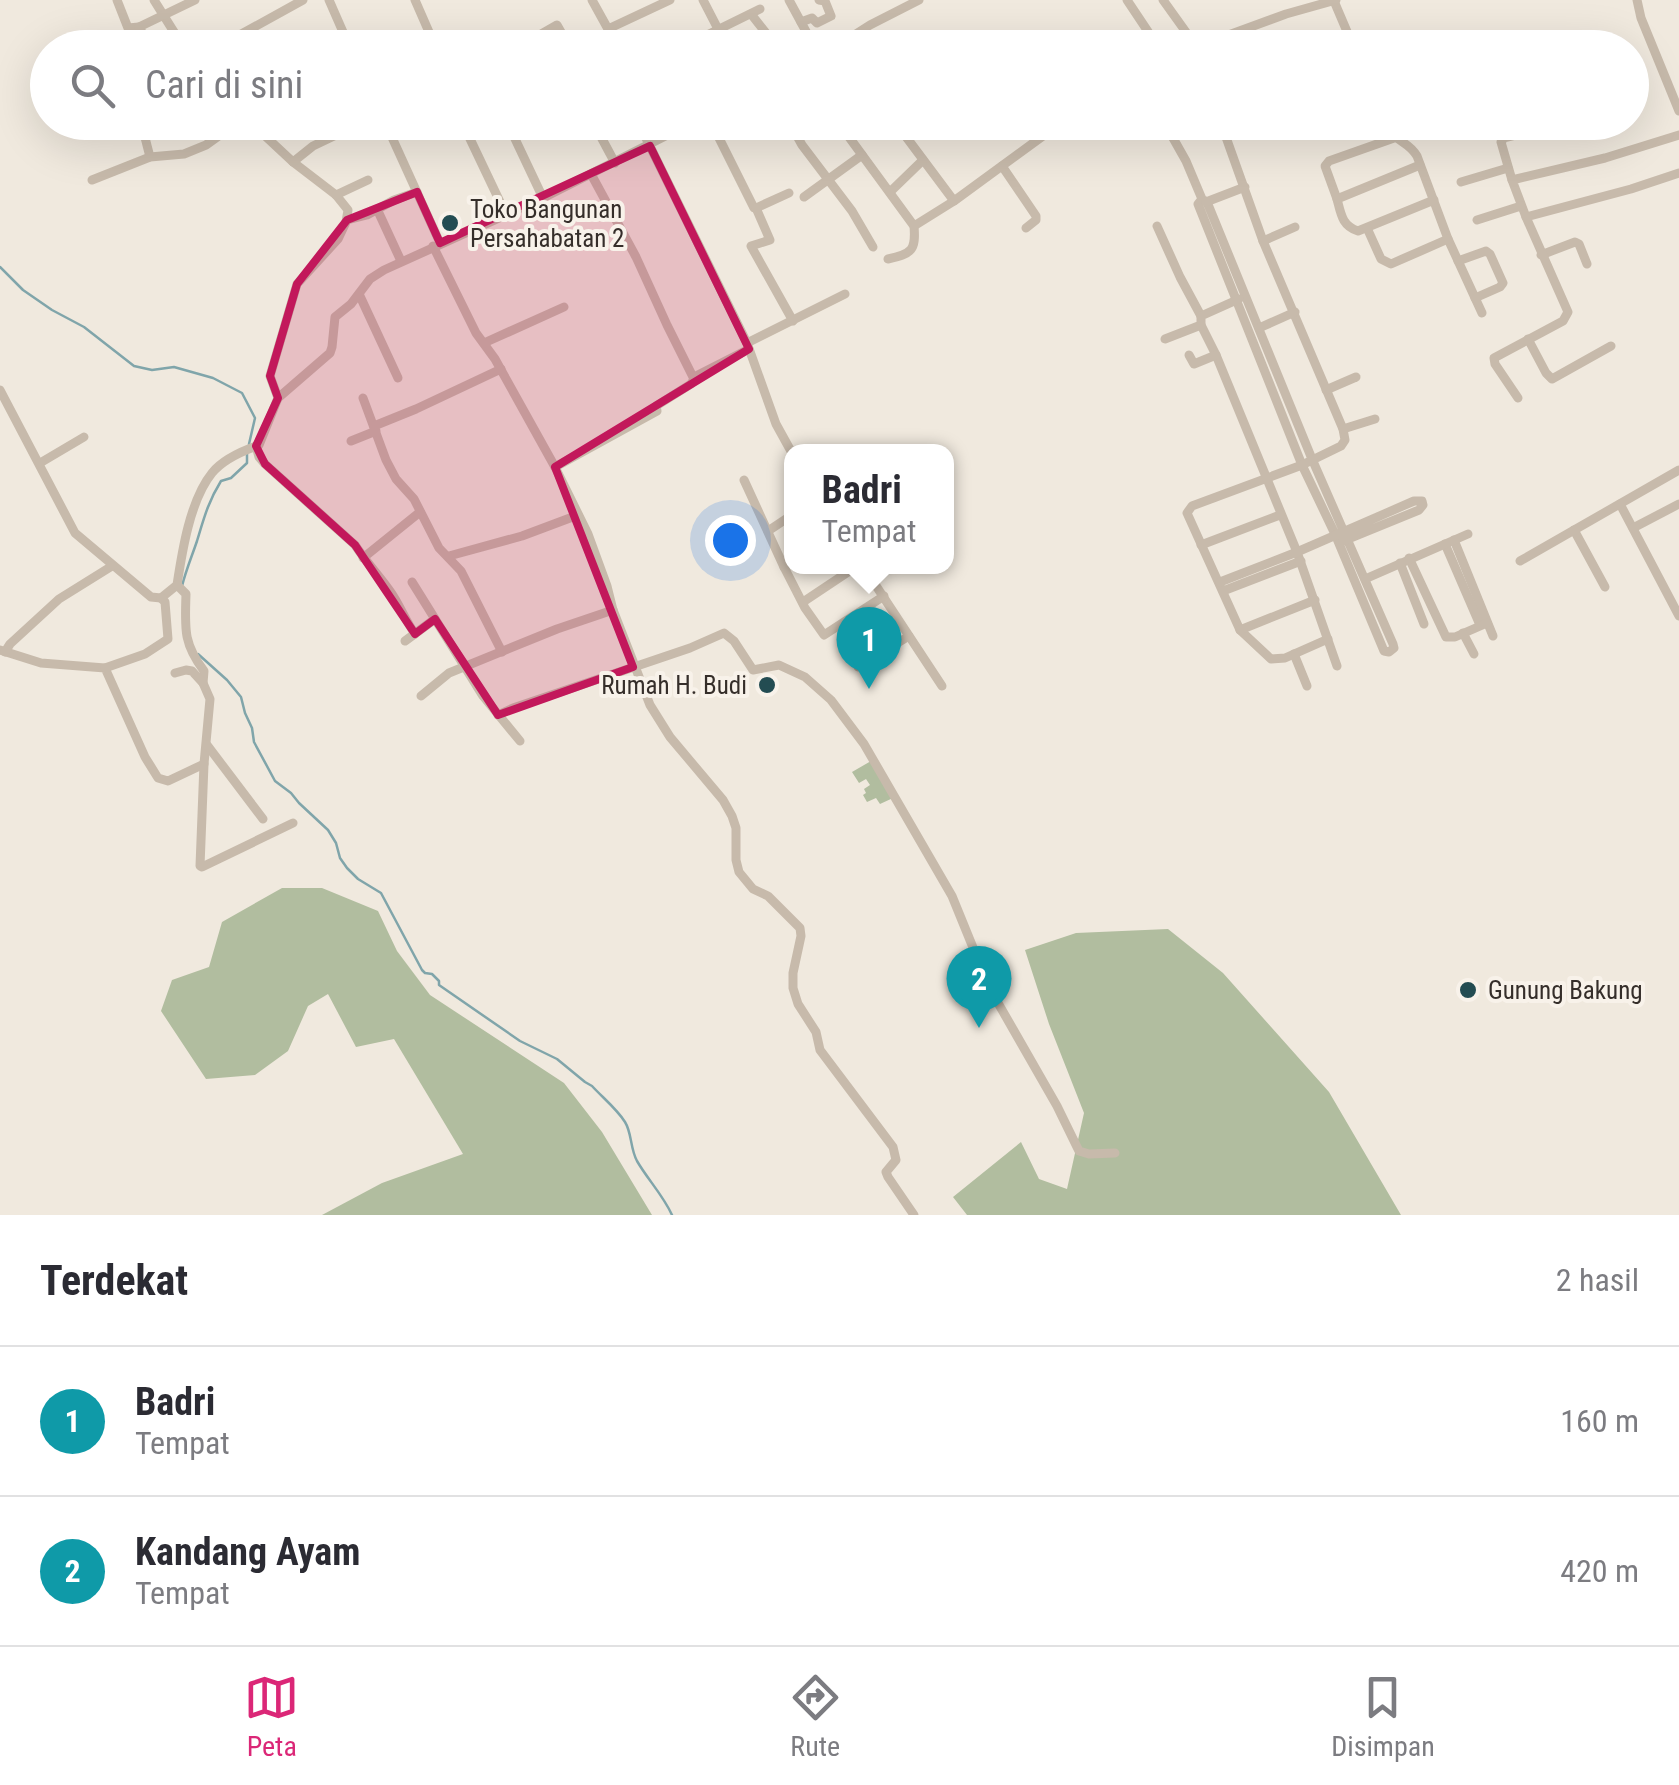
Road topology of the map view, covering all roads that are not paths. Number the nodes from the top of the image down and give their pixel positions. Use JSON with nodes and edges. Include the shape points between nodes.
{"nodes":[{"id":1,"x":117,"y":0,"type":"edge"},
{"id":2,"x":154,"y":0,"type":"edge"},
{"id":3,"x":196,"y":0,"type":"edge"},
{"id":4,"x":304,"y":0,"type":"edge"},
{"id":5,"x":329,"y":0,"type":"edge"},
{"id":6,"x":415,"y":0,"type":"edge"},
{"id":7,"x":592,"y":0,"type":"edge"},
{"id":8,"x":670,"y":0,"type":"edge"},
{"id":9,"x":704,"y":0,"type":"edge"},
{"id":10,"x":788,"y":0,"type":"edge"},
{"id":11,"x":820,"y":0,"type":"edge"},
{"id":12,"x":918,"y":0,"type":"edge"},
{"id":13,"x":1127,"y":0,"type":"edge"},
{"id":14,"x":1163,"y":0,"type":"edge"},
{"id":15,"x":1335,"y":0,"type":"edge"},
{"id":16,"x":1637,"y":0,"type":"edge"},
{"id":17,"x":163,"y":16,"type":"junction"},
{"id":18,"x":802,"y":22,"type":"junction"},
{"id":19,"x":139,"y":27,"type":"junction"},
{"id":20,"x":141,"y":30,"type":"edge"},
{"id":21,"x":172,"y":30,"type":"edge"},
{"id":22,"x":249,"y":30,"type":"edge"},
{"id":23,"x":342,"y":30,"type":"edge"},
{"id":24,"x":428,"y":30,"type":"edge"},
{"id":25,"x":709,"y":30,"type":"edge"},
{"id":26,"x":718,"y":30,"type":"edge"},
{"id":27,"x":766,"y":30,"type":"edge"},
{"id":28,"x":806,"y":30,"type":"edge"},
{"id":29,"x":862,"y":30,"type":"edge"},
{"id":30,"x":1148,"y":30,"type":"edge"},
{"id":31,"x":1183,"y":30,"type":"edge"},
{"id":32,"x":1241,"y":30,"type":"edge"},
{"id":33,"x":1347,"y":30,"type":"edge"},
{"id":34,"x":1645,"y":30,"type":"edge"},
{"id":35,"x":1649,"y":39,"type":"edge"},
{"id":36,"x":1679,"y":111,"type":"edge"},
{"id":37,"x":1679,"y":135,"type":"edge"},
{"id":38,"x":146,"y":140,"type":"edge"},
{"id":39,"x":213,"y":140,"type":"edge"},
{"id":40,"x":269,"y":140,"type":"edge"},
{"id":41,"x":326,"y":140,"type":"edge"},
{"id":42,"x":393,"y":140,"type":"edge"},
{"id":43,"x":471,"y":140,"type":"edge"},
{"id":44,"x":516,"y":140,"type":"edge"},
{"id":45,"x":603,"y":140,"type":"edge"},
{"id":46,"x":647,"y":140,"type":"edge"},
{"id":47,"x":661,"y":140,"type":"edge"},
{"id":48,"x":721,"y":140,"type":"edge"},
{"id":49,"x":799,"y":140,"type":"edge"},
{"id":50,"x":851,"y":140,"type":"edge"},
{"id":51,"x":909,"y":140,"type":"edge"},
{"id":52,"x":1037,"y":140,"type":"edge"},
{"id":53,"x":1174,"y":140,"type":"edge"},
{"id":54,"x":1227,"y":140,"type":"edge"},
{"id":55,"x":1388,"y":140,"type":"edge"},
{"id":56,"x":1397,"y":140,"type":"edge"},
{"id":57,"x":1502,"y":140,"type":"edge"},
{"id":58,"x":650,"y":146,"type":"junction"},
{"id":59,"x":862,"y":156,"type":"junction"},
{"id":60,"x":150,"y":157,"type":"junction"},
{"id":61,"x":923,"y":160,"type":"junction"},
{"id":62,"x":293,"y":162,"type":"junction"},
{"id":63,"x":615,"y":163,"type":"junction"},
{"id":64,"x":1420,"y":165,"type":"junction"},
{"id":65,"x":1002,"y":166,"type":"junction"},
{"id":66,"x":1508,"y":168,"type":"junction"},
{"id":67,"x":1679,"y":173,"type":"edge"},
{"id":68,"x":591,"y":174,"type":"junction"},
{"id":69,"x":828,"y":178,"type":"junction"},
{"id":70,"x":92,"y":180,"type":"dead end"},
{"id":71,"x":368,"y":180,"type":"dead end"},
{"id":72,"x":1512,"y":180,"type":"junction"},
{"id":73,"x":1461,"y":182,"type":"dead end"},
{"id":74,"x":1245,"y":186,"type":"junction"},
{"id":75,"x":417,"y":192,"type":"junction"},
{"id":76,"x":788,"y":192,"type":"dead end"},
{"id":77,"x":890,"y":192,"type":"junction"},
{"id":78,"x":336,"y":194,"type":"junction"},
{"id":79,"x":804,"y":196,"type":"dead end"},
{"id":80,"x":543,"y":198,"type":"junction"},
{"id":81,"x":1337,"y":199,"type":"junction"},
{"id":82,"x":1434,"y":200,"type":"junction"},
{"id":83,"x":954,"y":201,"type":"junction"},
{"id":84,"x":1203,"y":202,"type":"junction"},
{"id":85,"x":1521,"y":206,"type":"junction"},
{"id":86,"x":756,"y":208,"type":"junction"},
{"id":87,"x":377,"y":209,"type":"junction"},
{"id":88,"x":508,"y":214,"type":"junction"},
{"id":89,"x":1526,"y":218,"type":"junction"},
{"id":90,"x":347,"y":220,"type":"junction"},
{"id":91,"x":1477,"y":220,"type":"dead end"},
{"id":92,"x":914,"y":226,"type":"junction"},
{"id":93,"x":1157,"y":226,"type":"dead end"},
{"id":94,"x":1295,"y":227,"type":"dead end"},
{"id":95,"x":1026,"y":228,"type":"dead end"},
{"id":96,"x":1367,"y":228,"type":"junction"},
{"id":97,"x":1448,"y":239,"type":"junction"},
{"id":98,"x":1263,"y":241,"type":"junction"},
{"id":99,"x":437,"y":244,"type":"junction"},
{"id":100,"x":873,"y":247,"type":"dead end"},
{"id":101,"x":1541,"y":255,"type":"junction"},
{"id":102,"x":888,"y":258,"type":"dead end"},
{"id":103,"x":1458,"y":261,"type":"junction"},
{"id":104,"x":400,"y":262,"type":"junction"},
{"id":105,"x":1587,"y":264,"type":"dead end"},
{"id":106,"x":359,"y":294,"type":"junction"},
{"id":107,"x":845,"y":294,"type":"dead end"},
{"id":108,"x":1241,"y":298,"type":"junction"},
{"id":109,"x":1475,"y":298,"type":"junction"},
{"id":110,"x":564,"y":307,"type":"dead end"},
{"id":111,"x":1295,"y":312,"type":"junction"},
{"id":112,"x":1482,"y":313,"type":"dead end"},
{"id":113,"x":1201,"y":321,"type":"junction"},
{"id":114,"x":793,"y":322,"type":"junction"},
{"id":115,"x":1259,"y":328,"type":"junction"},
{"id":116,"x":1165,"y":339,"type":"dead end"},
{"id":117,"x":1528,"y":339,"type":"junction"},
{"id":118,"x":484,"y":344,"type":"junction"},
{"id":119,"x":748,"y":346,"type":"junction"},
{"id":120,"x":1611,"y":346,"type":"dead end"},
{"id":121,"x":1189,"y":355,"type":"dead end"},
{"id":122,"x":1216,"y":355,"type":"junction"},
{"id":123,"x":500,"y":368,"type":"junction"},
{"id":124,"x":1356,"y":377,"type":"dead end"},
{"id":125,"x":398,"y":378,"type":"dead end"},
{"id":126,"x":694,"y":379,"type":"junction"},
{"id":127,"x":1276,"y":384,"type":"junction"},
{"id":128,"x":0,"y":390,"type":"edge"},
{"id":129,"x":1326,"y":390,"type":"junction"},
{"id":130,"x":278,"y":398,"type":"junction"},
{"id":131,"x":362,"y":398,"type":"dead end"},
{"id":132,"x":1518,"y":398,"type":"dead end"},
{"id":133,"x":1375,"y":419,"type":"dead end"},
{"id":134,"x":375,"y":428,"type":"junction"},
{"id":135,"x":1343,"y":429,"type":"junction"},
{"id":136,"x":84,"y":437,"type":"dead end"},
{"id":137,"x":351,"y":441,"type":"dead end"},
{"id":138,"x":787,"y":444,"type":"edge"},
{"id":139,"x":249,"y":449,"type":"junction"},
{"id":140,"x":1312,"y":459,"type":"junction"},
{"id":141,"x":40,"y":463,"type":"junction"},
{"id":142,"x":1302,"y":464,"type":"junction"},
{"id":143,"x":555,"y":467,"type":"junction"},
{"id":144,"x":1679,"y":470,"type":"edge"},
{"id":145,"x":1266,"y":479,"type":"junction"},
{"id":146,"x":744,"y":480,"type":"dead end"},
{"id":147,"x":1620,"y":504,"type":"junction"},
{"id":148,"x":1679,"y":504,"type":"edge"},
{"id":149,"x":420,"y":512,"type":"junction"},
{"id":150,"x":578,"y":515,"type":"junction"},
{"id":151,"x":1280,"y":515,"type":"junction"},
{"id":152,"x":784,"y":520,"type":"edge"},
{"id":153,"x":1633,"y":528,"type":"junction"},
{"id":154,"x":1574,"y":530,"type":"junction"},
{"id":155,"x":768,"y":531,"type":"junction"},
{"id":156,"x":1468,"y":534,"type":"dead end"},
{"id":157,"x":1341,"y":537,"type":"junction"},
{"id":158,"x":1449,"y":542,"type":"junction"},
{"id":159,"x":1201,"y":545,"type":"junction"},
{"id":160,"x":449,"y":556,"type":"junction"},
{"id":161,"x":1299,"y":556,"type":"junction"},
{"id":162,"x":784,"y":557,"type":"edge"},
{"id":163,"x":363,"y":558,"type":"junction"},
{"id":164,"x":1520,"y":560,"type":"dead end"},
{"id":165,"x":1404,"y":561,"type":"junction"},
{"id":166,"x":112,"y":566,"type":"junction"},
{"id":167,"x":792,"y":574,"type":"edge"},
{"id":168,"x":847,"y":574,"type":"edge"},
{"id":169,"x":866,"y":574,"type":"edge"},
{"id":170,"x":1365,"y":579,"type":"junction"},
{"id":171,"x":412,"y":582,"type":"dead end"},
{"id":172,"x":178,"y":586,"type":"junction"},
{"id":173,"x":1222,"y":586,"type":"junction"},
{"id":174,"x":1605,"y":587,"type":"dead end"},
{"id":175,"x":884,"y":596,"type":"junction"},
{"id":176,"x":161,"y":598,"type":"junction"},
{"id":177,"x":1316,"y":600,"type":"junction"},
{"id":178,"x":803,"y":602,"type":"junction"},
{"id":179,"x":613,"y":610,"type":"junction"},
{"id":180,"x":1679,"y":616,"type":"edge"},
{"id":181,"x":434,"y":619,"type":"junction"},
{"id":182,"x":1424,"y":624,"type":"dead end"},
{"id":183,"x":1484,"y":624,"type":"junction"},
{"id":184,"x":1240,"y":630,"type":"junction"},
{"id":185,"x":1462,"y":633,"type":"junction"},
{"id":186,"x":415,"y":634,"type":"junction"},
{"id":187,"x":909,"y":636,"type":"junction"},
{"id":188,"x":1492,"y":636,"type":"dead end"},
{"id":189,"x":1328,"y":640,"type":"junction"},
{"id":190,"x":406,"y":641,"type":"dead end"},
{"id":191,"x":2,"y":651,"type":"edge"},
{"id":192,"x":502,"y":652,"type":"junction"},
{"id":193,"x":1294,"y":654,"type":"junction"},
{"id":194,"x":1474,"y":654,"type":"dead end"},
{"id":195,"x":466,"y":666,"type":"junction"},
{"id":196,"x":1336,"y":666,"type":"dead end"},
{"id":197,"x":634,"y":667,"type":"junction"},
{"id":198,"x":858,"y":667,"type":"dead end"},
{"id":199,"x":105,"y":668,"type":"junction"},
{"id":200,"x":176,"y":673,"type":"dead end"},
{"id":201,"x":203,"y":683,"type":"junction"},
{"id":202,"x":942,"y":686,"type":"dead end"},
{"id":203,"x":1307,"y":686,"type":"dead end"},
{"id":204,"x":421,"y":696,"type":"dead end"},
{"id":205,"x":498,"y":715,"type":"junction"},
{"id":206,"x":520,"y":740,"type":"dead end"},
{"id":207,"x":206,"y":745,"type":"junction"},
{"id":208,"x":204,"y":764,"type":"junction"},
{"id":209,"x":263,"y":819,"type":"dead end"},
{"id":210,"x":292,"y":823,"type":"dead end"},
{"id":211,"x":1114,"y":1152,"type":"dead end"},
{"id":212,"x":914,"y":1215,"type":"edge"}],
"edges":[{"from":1,"to":19,"type":"street","via":[[128,28]]},
{"from":2,"to":17,"type":"street"},
{"from":3,"to":17,"type":"street"},
{"from":4,"to":22,"type":"street"},
{"from":5,"to":23,"type":"street"},
{"from":6,"to":24,"type":"street"},
{"from":7,"to":8,"type":"street","via":[[608,28]]},
{"from":9,"to":25,"type":"street"},
{"from":10,"to":18,"type":"street"},
{"from":11,"to":18,"type":"street","via":[[830,17]]},
{"from":12,"to":29,"type":"street"},
{"from":13,"to":30,"type":"street"},
{"from":14,"to":31,"type":"street"},
{"from":15,"to":32,"type":"street"},
{"from":15,"to":33,"type":"street"},
{"from":16,"to":34,"type":"street"},
{"from":17,"to":19,"type":"street"},
{"from":17,"to":21,"type":"street"},
{"from":18,"to":28,"type":"street"},
{"from":19,"to":20,"type":"street"},
{"from":26,"to":27,"type":"street","via":[[755,11]]},
{"from":35,"to":36,"type":"street"},
{"from":37,"to":72,"type":"street"},
{"from":38,"to":60,"type":"street"},
{"from":39,"to":60,"type":"street","via":[[184,154]]},
{"from":40,"to":62,"type":"street"},
{"from":41,"to":62,"type":"street"},
{"from":42,"to":75,"type":"street"},
{"from":43,"to":88,"type":"street"},
{"from":44,"to":80,"type":"street"},
{"from":45,"to":63,"type":"street"},
{"from":46,"to":58,"type":"street"},
{"from":47,"to":58,"type":"street"},
{"from":48,"to":86,"type":"street"},
{"from":49,"to":69,"type":"street"},
{"from":50,"to":59,"type":"street"},
{"from":51,"to":61,"type":"street"},
{"from":52,"to":65,"type":"street"},
{"from":53,"to":84,"type":"street"},
{"from":54,"to":74,"type":"street"},
{"from":55,"to":81,"type":"street","via":[[1329,161]]},
{"from":56,"to":64,"type":"street"},
{"from":57,"to":66,"type":"street"},
{"from":58,"to":63,"type":"street"},
{"from":58,"to":119,"type":"street"},
{"from":59,"to":69,"type":"street"},
{"from":59,"to":77,"type":"street"},
{"from":60,"to":70,"type":"street"},
{"from":61,"to":77,"type":"street"},
{"from":61,"to":83,"type":"street"},
{"from":62,"to":78,"type":"street"},
{"from":63,"to":68,"type":"street"},
{"from":64,"to":81,"type":"street"},
{"from":64,"to":82,"type":"street"},
{"from":65,"to":83,"type":"street"},
{"from":65,"to":95,"type":"street","via":[[1036,216]]},
{"from":66,"to":72,"type":"street"},
{"from":66,"to":73,"type":"street"},
{"from":67,"to":89,"type":"street"},
{"from":68,"to":80,"type":"street"},
{"from":68,"to":126,"type":"street"},
{"from":69,"to":79,"type":"street"},
{"from":69,"to":100,"type":"street"},
{"from":71,"to":78,"type":"street"},
{"from":72,"to":85,"type":"street"},
{"from":74,"to":84,"type":"street"},
{"from":74,"to":98,"type":"street"},
{"from":75,"to":87,"type":"street"},
{"from":75,"to":99,"type":"street"},
{"from":76,"to":86,"type":"street"},
{"from":77,"to":92,"type":"street"},
{"from":78,"to":90,"type":"street","via":[[347,206]]},
{"from":80,"to":88,"type":"street"},
{"from":81,"to":96,"type":"street","via":[[1350,229]]},
{"from":82,"to":96,"type":"street"},
{"from":82,"to":97,"type":"street"},
{"from":83,"to":92,"type":"street"},
{"from":84,"to":108,"type":"street"},
{"from":85,"to":89,"type":"street"},
{"from":85,"to":91,"type":"street"},
{"from":86,"to":114,"type":"street","via":[[770,240],[751,246]]},
{"from":87,"to":90,"type":"street"},
{"from":87,"to":104,"type":"street"},
{"from":88,"to":99,"type":"street"},
{"from":89,"to":101,"type":"street"},
{"from":90,"to":130,"type":"street","via":[[297,284],[270,376]]},
{"from":92,"to":102,"type":"street","via":[[913,248]]},
{"from":93,"to":113,"type":"street"},
{"from":94,"to":98,"type":"street"},
{"from":96,"to":97,"type":"street","via":[[1381,259],[1391,264]]},
{"from":97,"to":103,"type":"street"},
{"from":98,"to":111,"type":"street"},
{"from":99,"to":104,"type":"street"},
{"from":99,"to":118,"type":"street"},
{"from":101,"to":105,"type":"street","via":[[1575,242]]},
{"from":101,"to":117,"type":"street","via":[[1568,312]]},
{"from":103,"to":109,"type":"street"},
{"from":103,"to":109,"type":"street","via":[[1490,254],[1503,283]]},
{"from":104,"to":106,"type":"street","via":[[370,279]]},
{"from":106,"to":125,"type":"street"},
{"from":106,"to":130,"type":"street","via":[[335,317],[330,353]]},
{"from":107,"to":114,"type":"street"},
{"from":108,"to":113,"type":"street"},
{"from":108,"to":115,"type":"street"},
{"from":108,"to":127,"type":"street"},
{"from":109,"to":112,"type":"street"},
{"from":110,"to":118,"type":"street"},
{"from":111,"to":115,"type":"street"},
{"from":111,"to":129,"type":"street"},
{"from":113,"to":116,"type":"street"},
{"from":113,"to":122,"type":"street"},
{"from":114,"to":119,"type":"street"},
{"from":115,"to":127,"type":"street"},
{"from":117,"to":120,"type":"street","via":[[1552,379]]},
{"from":117,"to":132,"type":"street","via":[[1494,358]]},
{"from":118,"to":123,"type":"street"},
{"from":119,"to":126,"type":"street"},
{"from":119,"to":138,"type":"street"},
{"from":121,"to":122,"type":"street","via":[[1194,364]]},
{"from":122,"to":145,"type":"street"},
{"from":123,"to":134,"type":"street"},
{"from":123,"to":143,"type":"street"},
{"from":124,"to":129,"type":"street"},
{"from":126,"to":143,"type":"street","via":[[657,411]]},
{"from":127,"to":140,"type":"street"},
{"from":127,"to":142,"type":"street"},
{"from":128,"to":141,"type":"street"},
{"from":129,"to":135,"type":"street"},
{"from":130,"to":139,"type":"street","via":[[262,440]]},
{"from":131,"to":134,"type":"street"},
{"from":133,"to":135,"type":"street"},
{"from":134,"to":137,"type":"street"},
{"from":134,"to":149,"type":"street","via":[[396,479]]},
{"from":135,"to":140,"type":"street","via":[[1341,446]]},
{"from":136,"to":141,"type":"street"},
{"from":139,"to":163,"type":"street"},
{"from":139,"to":172,"type":"street","via":[[213,470],[199,497]]},
{"from":140,"to":142,"type":"street"},
{"from":140,"to":157,"type":"street"},
{"from":141,"to":166,"type":"street","via":[[75,534]]},
{"from":142,"to":145,"type":"street"},
{"from":142,"to":157,"type":"street"},
{"from":143,"to":150,"type":"street"},
{"from":144,"to":147,"type":"street"},
{"from":145,"to":151,"type":"street"},
{"from":145,"to":159,"type":"street","via":[[1188,509]]},
{"from":146,"to":155,"type":"street"},
{"from":147,"to":153,"type":"street"},
{"from":147,"to":154,"type":"street"},
{"from":148,"to":153,"type":"street"},
{"from":149,"to":160,"type":"street"},
{"from":149,"to":163,"type":"street"},
{"from":150,"to":160,"type":"street"},
{"from":150,"to":179,"type":"street"},
{"from":151,"to":159,"type":"street"},
{"from":151,"to":161,"type":"street"},
{"from":152,"to":155,"type":"street"},
{"from":153,"to":180,"type":"street"},
{"from":154,"to":164,"type":"street"},
{"from":154,"to":174,"type":"street"},
{"from":155,"to":162,"type":"street"},
{"from":156,"to":158,"type":"street"},
{"from":157,"to":157,"type":"street","via":[[1414,501],[1422,500],[1419,510]]},
{"from":157,"to":161,"type":"street"},
{"from":157,"to":170,"type":"street"},
{"from":157,"to":170,"type":"street","via":[[1388,652],[1394,644]]},
{"from":158,"to":165,"type":"street"},
{"from":158,"to":183,"type":"street"},
{"from":159,"to":173,"type":"street"},
{"from":160,"to":192,"type":"street"},
{"from":161,"to":173,"type":"street"},
{"from":161,"to":177,"type":"street"},
{"from":163,"to":186,"type":"street"},
{"from":165,"to":170,"type":"street"},
{"from":165,"to":182,"type":"street"},
{"from":165,"to":185,"type":"street","via":[[1446,637]]},
{"from":166,"to":176,"type":"street"},
{"from":166,"to":191,"type":"street","via":[[59,599]]},
{"from":167,"to":178,"type":"street"},
{"from":168,"to":178,"type":"street"},
{"from":169,"to":175,"type":"street"},
{"from":171,"to":181,"type":"street"},
{"from":172,"to":176,"type":"street"},
{"from":172,"to":201,"type":"street","via":[[186,594],[190,654],[204,671]]},
{"from":173,"to":184,"type":"street"},
{"from":175,"to":178,"type":"street","via":[[824,635]]},
{"from":175,"to":187,"type":"street"},
{"from":176,"to":199,"type":"street","via":[[168,639]]},
{"from":177,"to":184,"type":"street"},
{"from":177,"to":189,"type":"street"},
{"from":179,"to":192,"type":"street"},
{"from":179,"to":197,"type":"street"},
{"from":181,"to":186,"type":"street"},
{"from":181,"to":195,"type":"street"},
{"from":183,"to":185,"type":"street"},
{"from":183,"to":188,"type":"street"},
{"from":184,"to":193,"type":"street","via":[[1271,660]]},
{"from":185,"to":194,"type":"street"},
{"from":186,"to":190,"type":"street"},
{"from":187,"to":198,"type":"street"},
{"from":187,"to":202,"type":"street"},
{"from":189,"to":193,"type":"street"},
{"from":189,"to":196,"type":"street"},
{"from":191,"to":199,"type":"street"},
{"from":192,"to":195,"type":"street"},
{"from":193,"to":203,"type":"street"},
{"from":195,"to":204,"type":"street"},
{"from":195,"to":205,"type":"street"},
{"from":197,"to":205,"type":"street"},
{"from":197,"to":211,"type":"street","via":[[724,633],[753,670],[779,666],[828,697],[864,744],[952,896],[978,968],[1076,1147],[1088,1154]]},
{"from":197,"to":212,"type":"street","via":[[661,725],[732,816],[739,872],[799,925],[792,980],[798,1004],[819,1048],[893,1147],[896,1160],[886,1172]]},
{"from":199,"to":208,"type":"street","via":[[158,778]]},
{"from":200,"to":201,"type":"street","via":[[188,670]]},
{"from":201,"to":207,"type":"street","via":[[210,699]]},
{"from":205,"to":206,"type":"street"},
{"from":207,"to":208,"type":"street"},
{"from":207,"to":209,"type":"street"},
{"from":208,"to":210,"type":"street","via":[[201,867]]}]}
